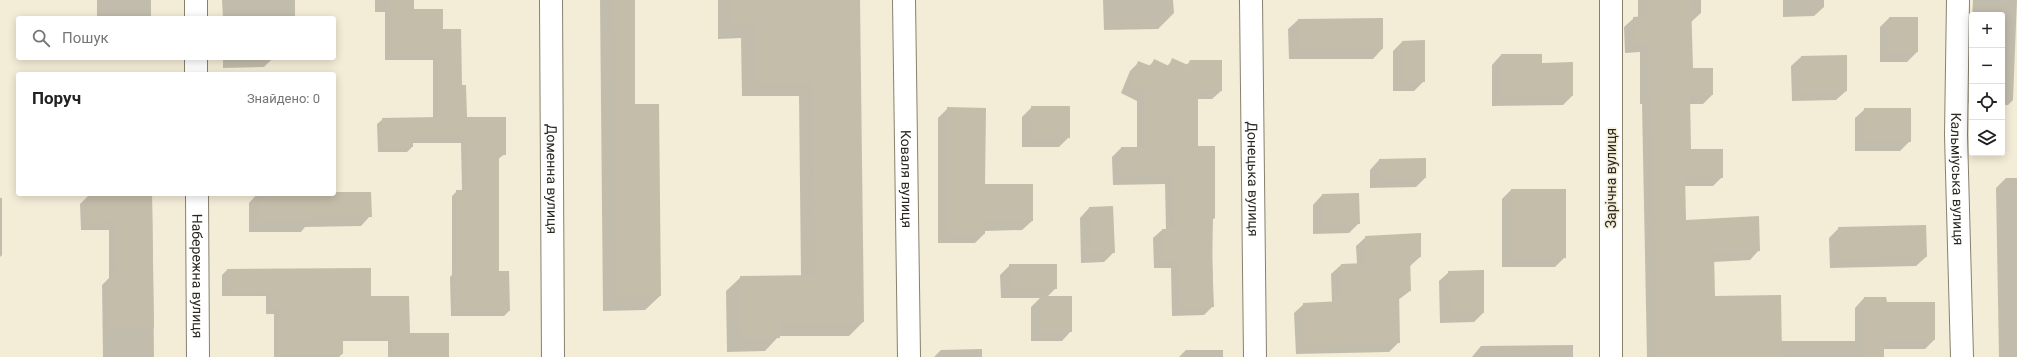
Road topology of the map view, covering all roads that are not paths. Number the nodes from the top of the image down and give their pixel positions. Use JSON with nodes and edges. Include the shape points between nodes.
{"nodes":[{"id":1,"x":196,"y":0,"type":"edge"},
{"id":2,"x":551,"y":0,"type":"edge"},
{"id":3,"x":904,"y":0,"type":"edge"},
{"id":4,"x":1251,"y":0,"type":"edge"},
{"id":5,"x":1611,"y":0,"type":"edge"},
{"id":6,"x":1958,"y":0,"type":"edge"},
{"id":7,"x":196,"y":16,"type":"edge"},
{"id":8,"x":196,"y":60,"type":"edge"},
{"id":9,"x":196,"y":72,"type":"edge"},
{"id":10,"x":197,"y":196,"type":"edge"},
{"id":11,"x":198,"y":357,"type":"edge"},
{"id":12,"x":553,"y":357,"type":"edge"},
{"id":13,"x":909,"y":357,"type":"edge"},
{"id":14,"x":1255,"y":357,"type":"edge"},
{"id":15,"x":1611,"y":357,"type":"edge"},
{"id":16,"x":1962,"y":357,"type":"edge"}],
"edges":[{"from":1,"to":7,"type":"street"},
{"from":2,"to":12,"type":"street","name":"Доменна вулиця"},
{"from":3,"to":13,"type":"street","name":"Коваля вулиця"},
{"from":4,"to":14,"type":"street","name":"Донецька вулиця"},
{"from":5,"to":15,"type":"street","name":"Зарічна вулиця"},
{"from":6,"to":16,"type":"street","name":"Кальміуська вулиця","via":[[1956,135]]},
{"from":8,"to":9,"type":"street"},
{"from":10,"to":11,"type":"street","name":"Набережна вулиця"}]}
